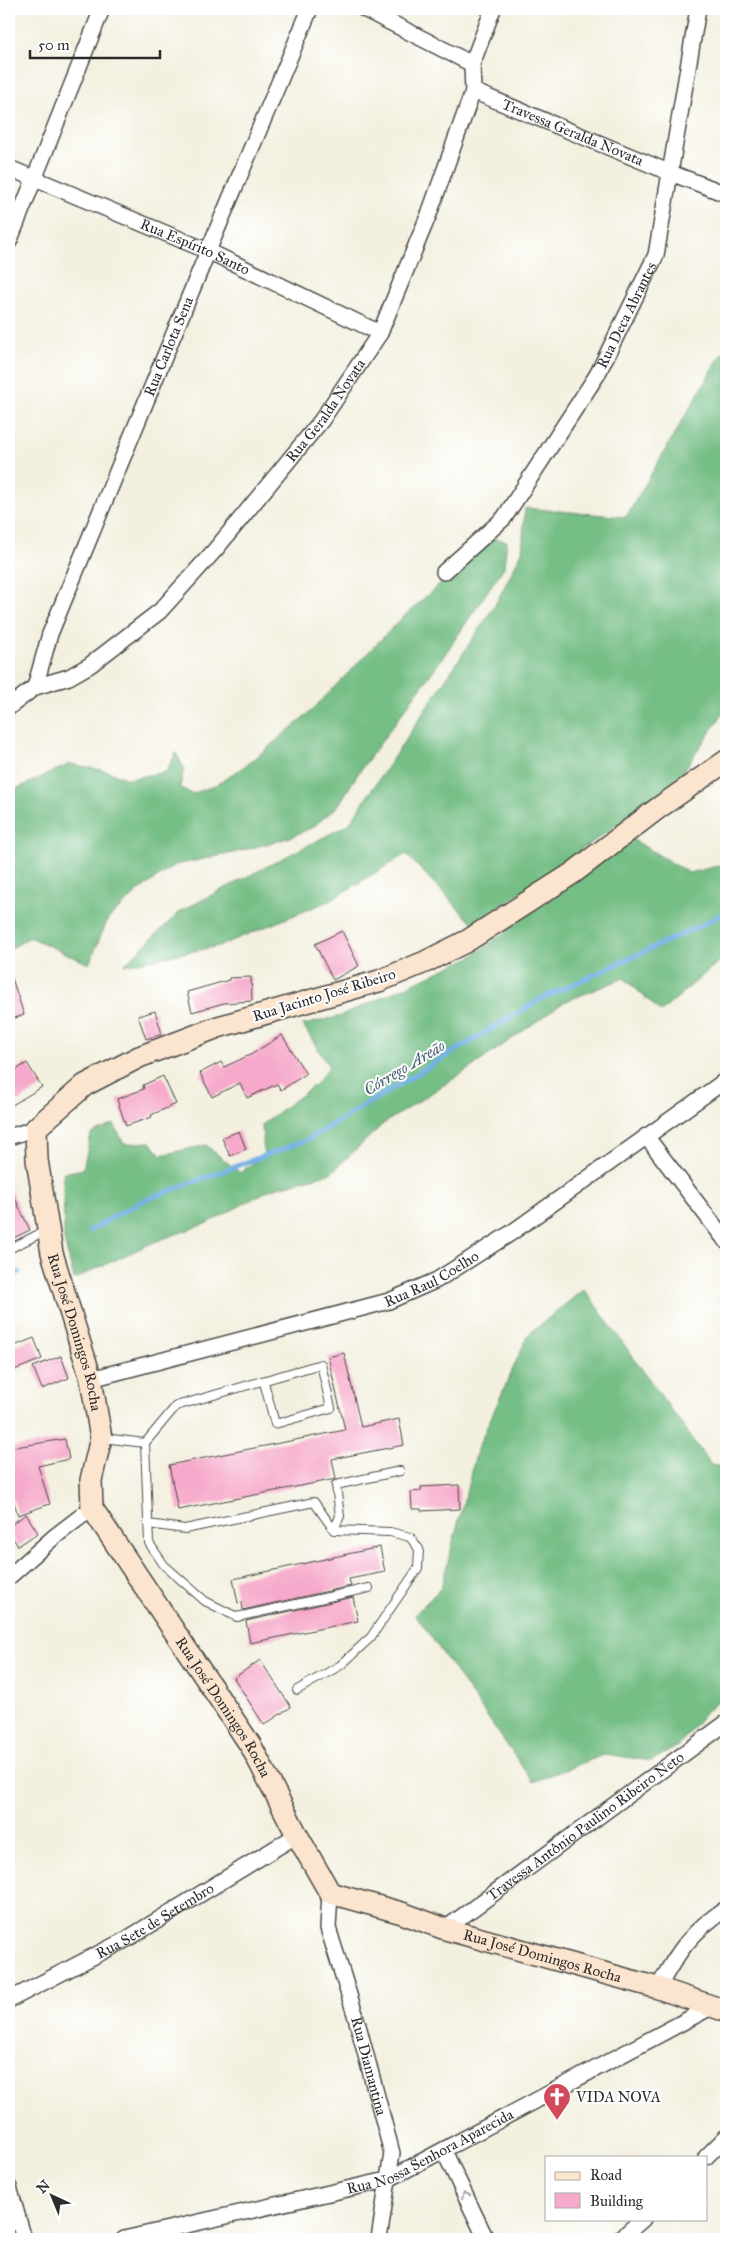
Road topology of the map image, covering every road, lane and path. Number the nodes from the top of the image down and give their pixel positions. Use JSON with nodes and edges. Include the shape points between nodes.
{"nodes":[{"id":1,"x":102,"y":9,"type":"edge"},
{"id":2,"x":310,"y":9,"type":"edge"},
{"id":3,"x":364,"y":9,"type":"edge"},
{"id":4,"x":493,"y":9,"type":"edge"},
{"id":5,"x":698,"y":9,"type":"edge"},
{"id":6,"x":472,"y":64,"type":"junction"},
{"id":7,"x":473,"y":91,"type":"junction"},
{"id":8,"x":9,"y":168,"type":"edge"},
{"id":9,"x":671,"y":173,"type":"junction"},
{"id":10,"x":35,"y":177,"type":"junction"},
{"id":11,"x":726,"y":194,"type":"edge"},
{"id":12,"x":9,"y":242,"type":"edge"},
{"id":13,"x":208,"y":251,"type":"junction"},
{"id":14,"x":380,"y":333,"type":"junction"},
{"id":15,"x":444,"y":572,"type":"dead end"},
{"id":16,"x":34,"y":687,"type":"junction"},
{"id":17,"x":9,"y":707,"type":"edge"},
{"id":18,"x":726,"y":760,"type":"edge"},
{"id":19,"x":726,"y":1080,"type":"edge"},
{"id":20,"x":36,"y":1128,"type":"junction"},
{"id":21,"x":646,"y":1136,"type":"junction"},
{"id":22,"x":9,"y":1137,"type":"edge"},
{"id":23,"x":48,"y":1230,"type":"junction"},
{"id":24,"x":726,"y":1241,"type":"edge"},
{"id":25,"x":9,"y":1248,"type":"edge"},
{"id":26,"x":91,"y":1379,"type":"junction"},
{"id":27,"x":264,"y":1382,"type":"junction"},
{"id":28,"x":101,"y":1438,"type":"junction"},
{"id":29,"x":145,"y":1443,"type":"junction"},
{"id":30,"x":400,"y":1471,"type":"dead end"},
{"id":31,"x":92,"y":1508,"type":"junction"},
{"id":32,"x":148,"y":1524,"type":"junction"},
{"id":33,"x":334,"y":1530,"type":"junction"},
{"id":34,"x":9,"y":1577,"type":"edge"},
{"id":35,"x":369,"y":1588,"type":"dead end"},
{"id":36,"x":297,"y":1690,"type":"dead end"},
{"id":37,"x":726,"y":1723,"type":"edge"},
{"id":38,"x":296,"y":1835,"type":"junction"},
{"id":39,"x":330,"y":1893,"type":"junction"},
{"id":40,"x":726,"y":1909,"type":"edge"},
{"id":41,"x":445,"y":1929,"type":"junction"},
{"id":42,"x":658,"y":1988,"type":"junction"},
{"id":43,"x":9,"y":2000,"type":"edge"},
{"id":44,"x":720,"y":2008,"type":"edge"},
{"id":45,"x":726,"y":2137,"type":"edge"},
{"id":46,"x":444,"y":2152,"type":"junction"},
{"id":47,"x":707,"y":2156,"type":"edge"},
{"id":48,"x":387,"y":2180,"type":"junction"},
{"id":49,"x":9,"y":2187,"type":"edge"},
{"id":50,"x":642,"y":2220,"type":"edge"},
{"id":51,"x":166,"y":2234,"type":"edge"},
{"id":52,"x":24,"y":2239,"type":"edge"},
{"id":53,"x":124,"y":2239,"type":"edge"},
{"id":54,"x":379,"y":2239,"type":"edge"},
{"id":55,"x":486,"y":2239,"type":"edge"},
{"id":56,"x":620,"y":2239,"type":"edge"}],
"edges":[{"from":1,"to":10,"type":"street"},
{"from":2,"to":13,"type":"street","name":"Rua Carlota Sena"},
{"from":3,"to":6,"type":"street"},
{"from":4,"to":6,"type":"street","name":"Rua Geralda Novata"},
{"from":5,"to":9,"type":"street","name":"Rua Deca Abrantes"},
{"from":6,"to":7,"type":"street","name":"Rua Geralda Novata"},
{"from":7,"to":9,"type":"street","name":"Travessa Geralda Novata"},
{"from":7,"to":14,"type":"street","name":"Rua Geralda Novata","via":[[429,214]]},
{"from":8,"to":10,"type":"street","name":"Rua Espírito Santo"},
{"from":9,"to":11,"type":"street","name":"Travessa Geralda Novata"},
{"from":9,"to":15,"type":"street","name":"Rua Deca Abrantes","via":[[656,255],[597,375],[504,518]]},
{"from":10,"to":12,"type":"street"},
{"from":10,"to":13,"type":"street","name":"Rua Espírito Santo"},
{"from":13,"to":14,"type":"street","name":"Rua Espírito Santo"},
{"from":13,"to":16,"type":"street","name":"Rua Carlota Sena","via":[[50,634]]},
{"from":14,"to":16,"type":"street","name":"Rua Geralda Novata","via":[[321,421],[215,550],[160,611],[90,665],[69,677]]},
{"from":16,"to":17,"type":"street","name":"Rua Geralda Novata"},
{"from":18,"to":20,"type":"street","name":"Rua Jacinto José Ribeiro","via":[[573,873],[467,941],[379,981],[218,1026],[140,1057],[85,1085]]},
{"from":19,"to":21,"type":"street","name":"Rua Raul Coelho"},
{"from":20,"to":22,"type":"street","name":"Rua Jacinto José Ribeiro"},
{"from":20,"to":23,"type":"street","name":"Rua José Domingos Rocha","via":[[37,1160]]},
{"from":21,"to":24,"type":"street"},
{"from":21,"to":26,"type":"street","name":"Rua Raul Coelho","via":[[465,1264],[437,1280],[389,1301]]},
{"from":23,"to":25,"type":"lane"},
{"from":23,"to":26,"type":"street","name":"Rua José Domingos Rocha","via":[[52,1253]]},
{"from":26,"to":28,"type":"street","name":"Rua José Domingos Rocha"},
{"from":27,"to":27,"type":"lane","via":[[321,1364],[331,1408],[276,1424]]},
{"from":27,"to":29,"type":"lane","via":[[176,1406]]},
{"from":28,"to":29,"type":"lane"},
{"from":28,"to":31,"type":"street","name":"Rua José Domingos Rocha","via":[[91,1480]]},
{"from":29,"to":32,"type":"lane"},
{"from":30,"to":33,"type":"lane","via":[[336,1484],[340,1516]]},
{"from":31,"to":34,"type":"street"},
{"from":31,"to":38,"type":"street","name":"Rua José Domingos Rocha","via":[[251,1746]]},
{"from":32,"to":33,"type":"lane","via":[[185,1529],[314,1502]]},
{"from":32,"to":35,"type":"lane","via":[[150,1543],[164,1565],[205,1601],[237,1617]]},
{"from":33,"to":36,"type":"lane","via":[[390,1532],[410,1537],[419,1548],[418,1568],[371,1637],[341,1665]]},
{"from":37,"to":41,"type":"street","name":"Travessa Antônio Paulino Ribeiro Neto"},
{"from":38,"to":39,"type":"street","name":"Rua José Domingos Rocha"},
{"from":38,"to":43,"type":"street","name":"Rua Sete de Setembro","via":[[127,1939]]},
{"from":39,"to":41,"type":"street","name":"Rua José Domingos Rocha"},
{"from":39,"to":48,"type":"street","name":"Rua Diamantina","via":[[328,1928],[392,2153]]},
{"from":40,"to":42,"type":"street","via":[[706,1921],[676,1954]]},
{"from":41,"to":42,"type":"street","name":"Rua José Domingos Rocha"},
{"from":42,"to":44,"type":"street","name":"Rua José Domingos Rocha"},
{"from":44,"to":46,"type":"street","name":"Rua Nossa Senhora Aparecida"},
{"from":45,"to":47,"type":"street"},
{"from":46,"to":48,"type":"street","name":"Rua Nossa Senhora Aparecida"},
{"from":55,"to":46,"type":"street","one_way":true},
{"from":48,"to":51,"type":"street","name":"Rua Nossa Senhora Aparecida"},
{"from":48,"to":54,"type":"street","name":"Rua Diamantina"},
{"from":49,"to":52,"type":"street"},
{"from":50,"to":56,"type":"street"},
{"from":51,"to":53,"type":"street","name":"Rua Nossa Senhora Aparecida"}]}
